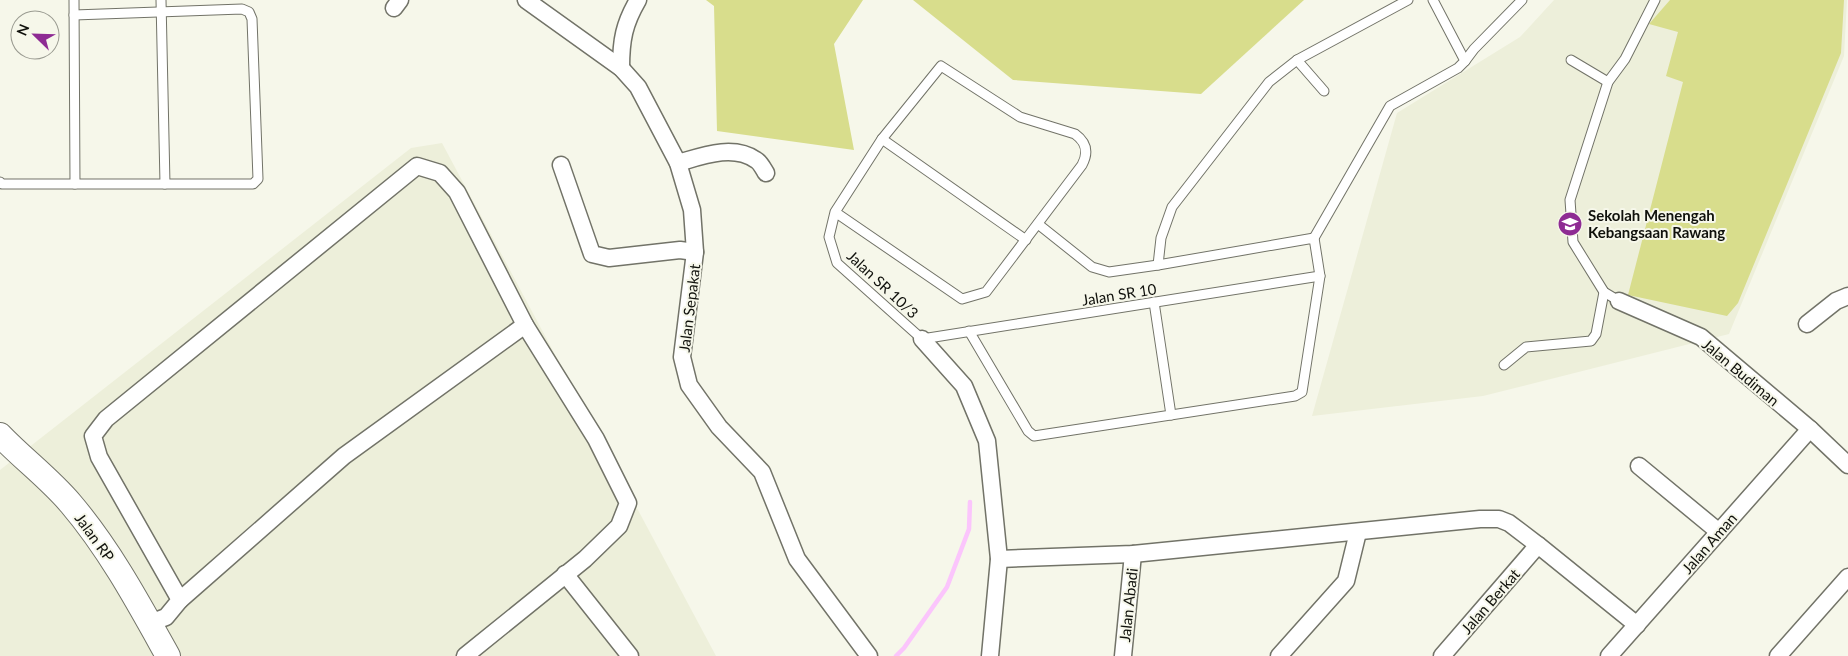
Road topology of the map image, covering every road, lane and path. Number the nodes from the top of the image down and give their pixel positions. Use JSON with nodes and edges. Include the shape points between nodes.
{"nodes":[{"id":1,"x":74,"y":0,"type":"edge"},
{"id":2,"x":161,"y":0,"type":"edge"},
{"id":3,"x":526,"y":0,"type":"edge"},
{"id":4,"x":638,"y":0,"type":"edge"},
{"id":5,"x":1408,"y":0,"type":"edge"},
{"id":6,"x":1433,"y":0,"type":"edge"},
{"id":7,"x":1522,"y":0,"type":"edge"},
{"id":8,"x":1655,"y":0,"type":"edge"},
{"id":9,"x":161,"y":11,"type":"junction"},
{"id":10,"x":74,"y":15,"type":"junction"},
{"id":11,"x":1298,"y":60,"type":"junction"},
{"id":12,"x":1571,"y":60,"type":"dead end"},
{"id":13,"x":1465,"y":61,"type":"junction"},
{"id":14,"x":621,"y":68,"type":"junction"},
{"id":15,"x":1608,"y":82,"type":"junction"},
{"id":16,"x":1324,"y":91,"type":"dead end"},
{"id":17,"x":882,"y":139,"type":"junction"},
{"id":18,"x":678,"y":163,"type":"junction"},
{"id":19,"x":561,"y":166,"type":"dead end"},
{"id":20,"x":766,"y":173,"type":"dead end"},
{"id":21,"x":0,"y":182,"type":"edge"},
{"id":22,"x":75,"y":184,"type":"junction"},
{"id":23,"x":165,"y":184,"type":"junction"},
{"id":24,"x":835,"y":212,"type":"junction"},
{"id":25,"x":1038,"y":224,"type":"junction"},
{"id":26,"x":1314,"y":238,"type":"junction"},
{"id":27,"x":1026,"y":240,"type":"junction"},
{"id":28,"x":695,"y":252,"type":"junction"},
{"id":29,"x":1158,"y":265,"type":"junction"},
{"id":30,"x":1320,"y":276,"type":"junction"},
{"id":31,"x":1604,"y":292,"type":"junction"},
{"id":32,"x":1848,"y":296,"type":"edge"},
{"id":33,"x":1619,"y":301,"type":"joint"},
{"id":34,"x":1154,"y":302,"type":"junction"},
{"id":35,"x":1807,"y":324,"type":"dead end"},
{"id":36,"x":525,"y":325,"type":"junction"},
{"id":37,"x":969,"y":331,"type":"junction"},
{"id":38,"x":922,"y":339,"type":"junction"},
{"id":39,"x":1504,"y":365,"type":"dead end"},
{"id":40,"x":1171,"y":415,"type":"junction"},
{"id":41,"x":1810,"y":430,"type":"junction"},
{"id":42,"x":0,"y":435,"type":"edge"},
{"id":43,"x":1848,"y":465,"type":"edge"},
{"id":44,"x":1639,"y":466,"type":"dead end"},
{"id":45,"x":1358,"y":532,"type":"junction"},
{"id":46,"x":1719,"y":532,"type":"junction"},
{"id":47,"x":1538,"y":545,"type":"junction"},
{"id":48,"x":1133,"y":554,"type":"junction"},
{"id":49,"x":999,"y":559,"type":"junction"},
{"id":50,"x":565,"y":574,"type":"junction"},
{"id":51,"x":1848,"y":577,"type":"edge"},
{"id":52,"x":180,"y":600,"type":"junction"},
{"id":53,"x":150,"y":624,"type":"junction"},
{"id":54,"x":1637,"y":625,"type":"junction"},
{"id":55,"x":168,"y":656,"type":"edge"},
{"id":56,"x":465,"y":656,"type":"edge"},
{"id":57,"x":630,"y":656,"type":"edge"},
{"id":58,"x":869,"y":656,"type":"edge"},
{"id":59,"x":990,"y":656,"type":"edge"},
{"id":60,"x":1123,"y":656,"type":"edge"},
{"id":61,"x":1279,"y":656,"type":"edge"},
{"id":62,"x":1442,"y":656,"type":"edge"},
{"id":63,"x":1609,"y":656,"type":"edge"},
{"id":64,"x":1778,"y":656,"type":"edge"}],
"edges":[{"from":1,"to":10,"type":"lane"},
{"from":2,"to":9,"type":"lane"},
{"from":3,"to":14,"type":"street","name":"Jalan Sepakat"},
{"from":4,"to":14,"type":"street","via":[[624,30]]},
{"from":5,"to":11,"type":"lane"},
{"from":6,"to":13,"type":"lane"},
{"from":7,"to":13,"type":"lane"},
{"from":8,"to":15,"type":"lane","via":[[1625,59]]},
{"from":9,"to":10,"type":"lane"},
{"from":9,"to":23,"type":"lane"},
{"from":9,"to":23,"type":"lane","via":[[246,9],[252,15],[259,172],[253,184]]},
{"from":10,"to":22,"type":"lane"},
{"from":11,"to":16,"type":"lane"},
{"from":11,"to":29,"type":"lane","via":[[1269,82],[1172,207],[1161,238]]},
{"from":12,"to":15,"type":"lane"},
{"from":13,"to":26,"type":"lane","via":[[1390,106]]},
{"from":14,"to":18,"type":"street","name":"Jalan Sepakat","via":[[638,86]]},
{"from":15,"to":31,"type":"lane","via":[[1570,200],[1572,242]]},
{"from":17,"to":24,"type":"lane","name":"Jalan SR 10/3"},
{"from":17,"to":25,"type":"lane","name":"Jalan SR 10/3","via":[[941,66],[1020,117],[1075,134],[1085,144],[1086,158]]},
{"from":17,"to":27,"type":"lane"},
{"from":18,"to":20,"type":"street","via":[[727,152],[758,160]]},
{"from":18,"to":28,"type":"street","name":"Jalan Sepakat","via":[[692,210]]},
{"from":19,"to":28,"type":"street","via":[[592,254],[609,258],[680,250]]},
{"from":21,"to":22,"type":"lane"},
{"from":22,"to":23,"type":"lane"},
{"from":24,"to":27,"type":"lane","via":[[962,299],[986,292]]},
{"from":24,"to":38,"type":"lane","name":"Jalan SR 10/3","via":[[830,237],[837,263]]},
{"from":25,"to":27,"type":"lane"},
{"from":25,"to":29,"type":"lane","via":[[1092,267],[1109,272]]},
{"from":26,"to":29,"type":"lane"},
{"from":26,"to":30,"type":"lane"},
{"from":28,"to":58,"type":"street","name":"Jalan Sepakat","via":[[682,358],[689,384],[720,426],[762,472],[797,559]]},
{"from":30,"to":34,"type":"lane","name":"Jalan SR 10"},
{"from":30,"to":40,"type":"lane","via":[[1304,388],[1299,395]]},
{"from":31,"to":33,"type":"lane"},
{"from":31,"to":39,"type":"lane","via":[[1596,334],[1591,341],[1526,347]]},
{"from":32,"to":35,"type":"street","via":[[1836,301]]},
{"from":33,"to":41,"type":"street","name":"Jalan Budiman","via":[[1701,337]]},
{"from":34,"to":37,"type":"lane","name":"Jalan SR 10"},
{"from":34,"to":40,"type":"lane"},
{"from":36,"to":50,"type":"street","via":[[596,439],[628,503],[619,526]]},
{"from":36,"to":52,"type":"street","via":[[344,456]]},
{"from":36,"to":52,"type":"street","via":[[457,192],[440,173],[417,166],[398,180],[106,419],[93,436],[99,457]]},
{"from":37,"to":38,"type":"lane","name":"Jalan SR 10"},
{"from":37,"to":40,"type":"lane","via":[[1034,436]]},
{"from":38,"to":49,"type":"street","via":[[964,386],[987,441]]},
{"from":41,"to":43,"type":"street","name":"Jalan Budiman"},
{"from":41,"to":46,"type":"street","name":"Jalan Aman"},
{"from":42,"to":53,"type":"street","name":"Jalan RP","via":[[72,505],[114,562]]},
{"from":44,"to":46,"type":"street"},
{"from":45,"to":47,"type":"street","via":[[1492,518],[1509,523]]},
{"from":45,"to":48,"type":"street"},
{"from":45,"to":61,"type":"street","via":[[1346,581]]},
{"from":46,"to":54,"type":"street","name":"Jalan Aman"},
{"from":47,"to":54,"type":"street"},
{"from":47,"to":62,"type":"street","name":"Jalan Berkat"},
{"from":48,"to":49,"type":"street"},
{"from":48,"to":60,"type":"street","name":"Jalan Abadi"},
{"from":49,"to":59,"type":"street"},
{"from":50,"to":56,"type":"street"},
{"from":50,"to":57,"type":"street"},
{"from":51,"to":64,"type":"street"},
{"from":52,"to":53,"type":"street","via":[[166,617]]},
{"from":53,"to":55,"type":"street","name":"Jalan RP"},
{"from":54,"to":63,"type":"street","name":"Jalan Aman"}]}
